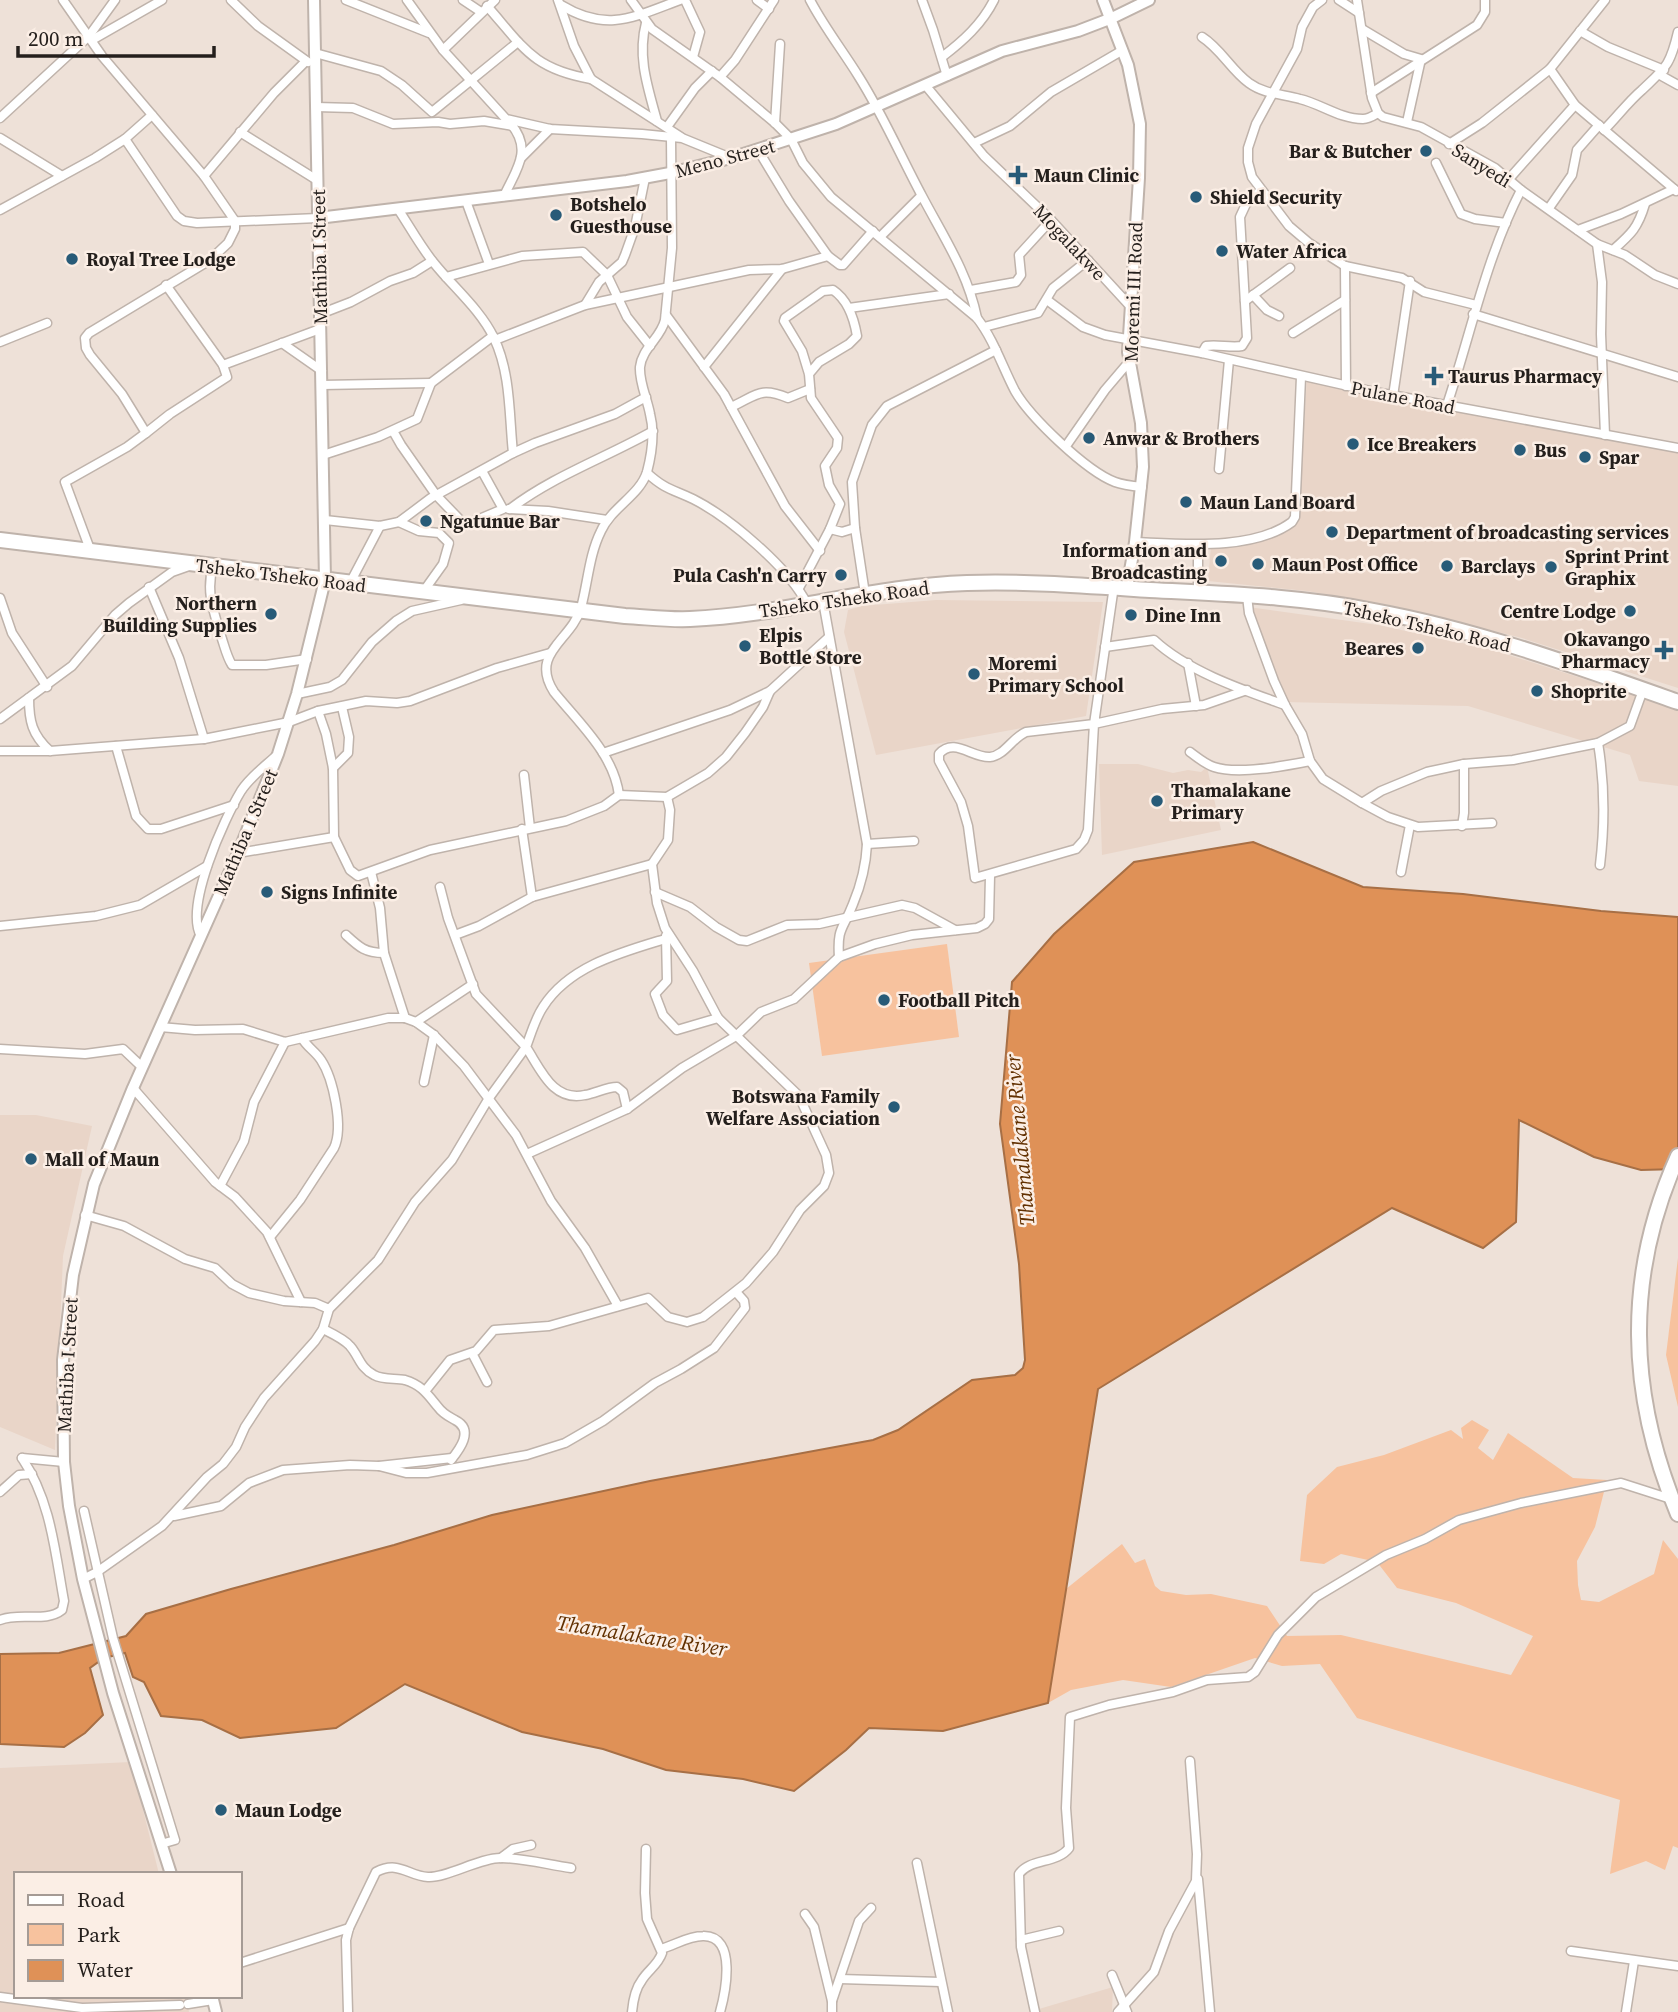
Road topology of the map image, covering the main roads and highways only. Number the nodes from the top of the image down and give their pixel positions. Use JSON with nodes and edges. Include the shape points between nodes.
{"nodes":[{"id":1,"x":0,"y":540,"type":"edge"},
{"id":2,"x":1678,"y":702,"type":"edge"},
{"id":3,"x":1678,"y":1156,"type":"edge"},
{"id":4,"x":1678,"y":1514,"type":"edge"}],
"edges":[{"from":1,"to":2,"type":"highway","name":"Tsheko Tsheko Road","via":[[580,611],[689,619],[965,583],[1198,591],[1336,604],[1507,645]]},
{"from":3,"to":4,"type":"highway","via":[[1651,1229],[1638,1320],[1643,1396],[1652,1443]]}]}
